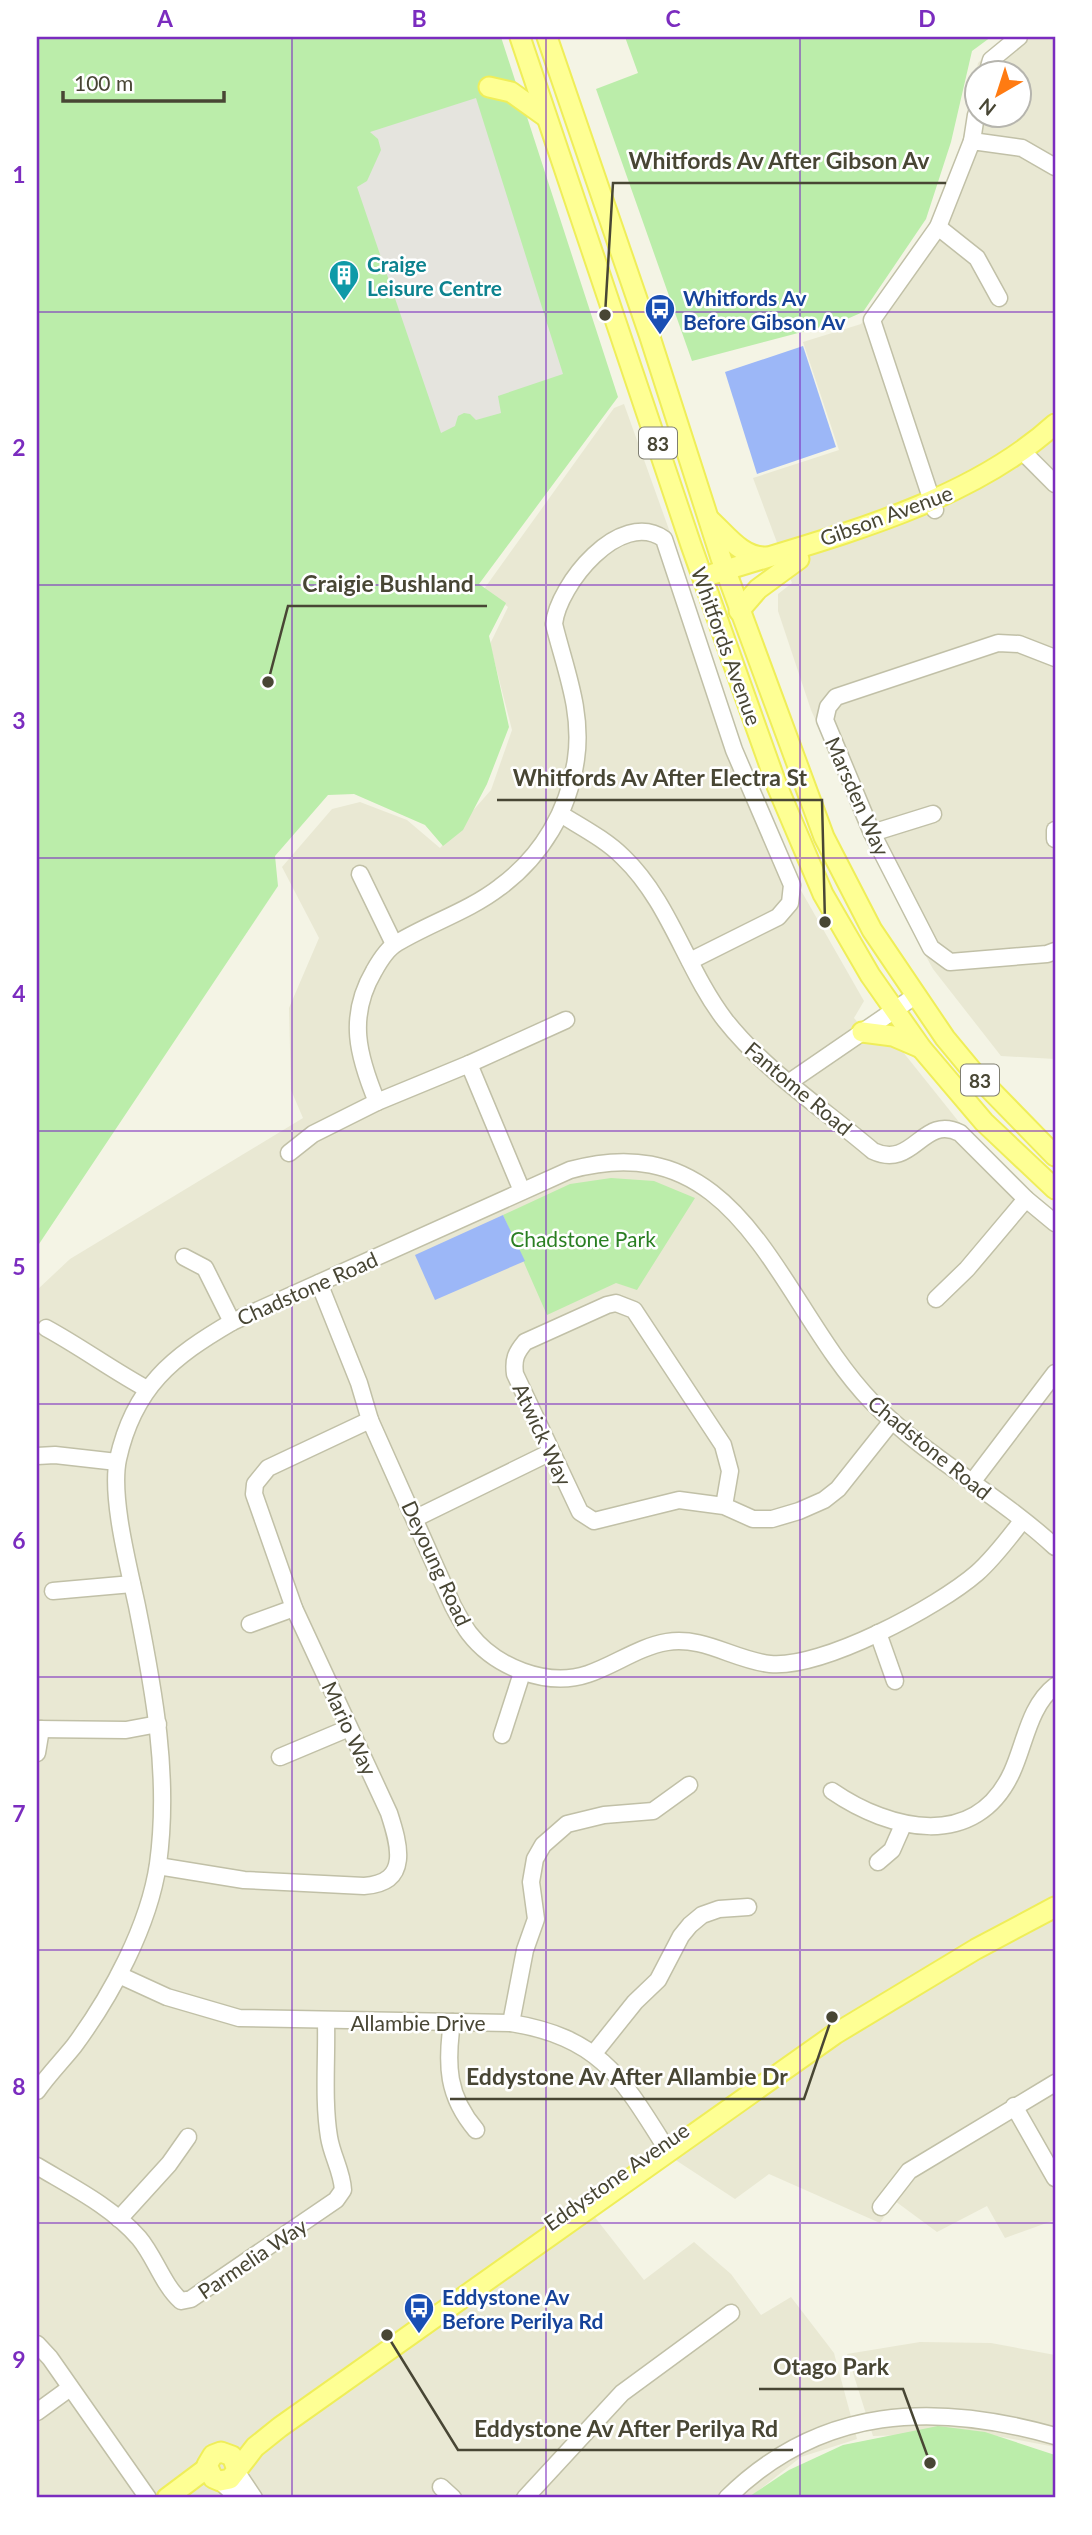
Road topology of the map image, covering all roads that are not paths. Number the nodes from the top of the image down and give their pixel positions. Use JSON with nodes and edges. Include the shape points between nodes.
{"nodes":[{"id":1,"x":520,"y":37,"type":"edge"},
{"id":2,"x":547,"y":37,"type":"edge"},
{"id":3,"x":1019,"y":37,"type":"edge"},
{"id":4,"x":991,"y":60,"type":"edge"},
{"id":5,"x":489,"y":87,"type":"dead end"},
{"id":6,"x":547,"y":117,"type":"junction"},
{"id":7,"x":974,"y":130,"type":"edge"},
{"id":8,"x":972,"y":141,"type":"junction"},
{"id":9,"x":1055,"y":167,"type":"edge"},
{"id":10,"x":938,"y":227,"type":"junction"},
{"id":11,"x":999,"y":298,"type":"dead end"},
{"id":12,"x":1055,"y":424,"type":"edge"},
{"id":13,"x":1055,"y":438,"type":"edge"},
{"id":14,"x":1030,"y":451,"type":"junction"},
{"id":15,"x":1055,"y":470,"type":"edge"},
{"id":16,"x":1055,"y":484,"type":"edge"},
{"id":17,"x":933,"y":505,"type":"junction"},
{"id":18,"x":706,"y":515,"type":"junction"},
{"id":19,"x":768,"y":557,"type":"junction"},
{"id":20,"x":799,"y":559,"type":"junction"},
{"id":21,"x":727,"y":576,"type":"junction"},
{"id":22,"x":705,"y":583,"type":"junction"},
{"id":23,"x":739,"y":611,"type":"junction"},
{"id":24,"x":1055,"y":658,"type":"edge"},
{"id":25,"x":933,"y":814,"type":"dead end"},
{"id":26,"x":562,"y":815,"type":"junction"},
{"id":27,"x":1055,"y":830,"type":"edge"},
{"id":28,"x":872,"y":833,"type":"junction"},
{"id":29,"x":1055,"y":839,"type":"edge"},
{"id":30,"x":360,"y":874,"type":"dead end"},
{"id":31,"x":394,"y":944,"type":"junction"},
{"id":32,"x":1055,"y":951,"type":"edge"},
{"id":33,"x":690,"y":961,"type":"junction"},
{"id":34,"x":915,"y":996,"type":"junction"},
{"id":35,"x":893,"y":1010,"type":"junction"},
{"id":36,"x":566,"y":1020,"type":"dead end"},
{"id":37,"x":862,"y":1032,"type":"junction"},
{"id":38,"x":922,"y":1049,"type":"junction"},
{"id":39,"x":468,"y":1063,"type":"junction"},
{"id":40,"x":790,"y":1082,"type":"junction"},
{"id":41,"x":377,"y":1102,"type":"junction"},
{"id":42,"x":289,"y":1153,"type":"dead end"},
{"id":43,"x":1055,"y":1156,"type":"edge"},
{"id":44,"x":1055,"y":1189,"type":"edge"},
{"id":45,"x":522,"y":1191,"type":"junction"},
{"id":46,"x":1026,"y":1199,"type":"junction"},
{"id":47,"x":1055,"y":1223,"type":"edge"},
{"id":48,"x":184,"y":1256,"type":"dead end"},
{"id":49,"x":319,"y":1283,"type":"junction"},
{"id":50,"x":936,"y":1299,"type":"dead end"},
{"id":51,"x":232,"y":1322,"type":"junction"},
{"id":52,"x":46,"y":1328,"type":"dead end"},
{"id":53,"x":1055,"y":1373,"type":"edge"},
{"id":54,"x":147,"y":1389,"type":"junction"},
{"id":55,"x":370,"y":1420,"type":"junction"},
{"id":56,"x":892,"y":1421,"type":"junction"},
{"id":57,"x":551,"y":1452,"type":"junction"},
{"id":58,"x":37,"y":1456,"type":"edge"},
{"id":59,"x":117,"y":1462,"type":"junction"},
{"id":60,"x":973,"y":1481,"type":"junction"},
{"id":61,"x":724,"y":1506,"type":"junction"},
{"id":62,"x":416,"y":1518,"type":"junction"},
{"id":63,"x":1022,"y":1521,"type":"junction"},
{"id":64,"x":1055,"y":1547,"type":"edge"},
{"id":65,"x":132,"y":1584,"type":"junction"},
{"id":66,"x":53,"y":1591,"type":"dead end"},
{"id":67,"x":295,"y":1608,"type":"junction"},
{"id":68,"x":250,"y":1623,"type":"dead end"},
{"id":69,"x":878,"y":1633,"type":"junction"},
{"id":70,"x":522,"y":1673,"type":"junction"},
{"id":71,"x":895,"y":1681,"type":"dead end"},
{"id":72,"x":1055,"y":1686,"type":"edge"},
{"id":73,"x":158,"y":1724,"type":"junction"},
{"id":74,"x":349,"y":1728,"type":"junction"},
{"id":75,"x":39,"y":1729,"type":"edge"},
{"id":76,"x":502,"y":1735,"type":"dead end"},
{"id":77,"x":37,"y":1753,"type":"edge"},
{"id":78,"x":280,"y":1757,"type":"dead end"},
{"id":79,"x":689,"y":1785,"type":"dead end"},
{"id":80,"x":832,"y":1791,"type":"dead end"},
{"id":81,"x":903,"y":1825,"type":"junction"},
{"id":82,"x":878,"y":1861,"type":"dead end"},
{"id":83,"x":158,"y":1866,"type":"junction"},
{"id":84,"x":1055,"y":1897,"type":"edge"},
{"id":85,"x":1055,"y":1907,"type":"edge"},
{"id":86,"x":748,"y":1908,"type":"dead end"},
{"id":87,"x":119,"y":1975,"type":"junction"},
{"id":88,"x":326,"y":2021,"type":"junction"},
{"id":89,"x":452,"y":2022,"type":"junction"},
{"id":90,"x":512,"y":2023,"type":"junction"},
{"id":91,"x":595,"y":2052,"type":"junction"},
{"id":92,"x":1055,"y":2083,"type":"edge"},
{"id":93,"x":38,"y":2085,"type":"edge"},
{"id":94,"x":1014,"y":2106,"type":"junction"},
{"id":95,"x":475,"y":2130,"type":"dead end"},
{"id":96,"x":188,"y":2137,"type":"dead end"},
{"id":97,"x":665,"y":2147,"type":"junction"},
{"id":98,"x":37,"y":2166,"type":"edge"},
{"id":99,"x":1055,"y":2178,"type":"edge"},
{"id":100,"x":881,"y":2207,"type":"dead end"},
{"id":101,"x":119,"y":2218,"type":"junction"},
{"id":102,"x":731,"y":2313,"type":"dead end"},
{"id":103,"x":37,"y":2344,"type":"edge"},
{"id":104,"x":70,"y":2388,"type":"junction"},
{"id":105,"x":37,"y":2412,"type":"edge"},
{"id":106,"x":1055,"y":2436,"type":"edge"},
{"id":107,"x":1055,"y":2447,"type":"edge"},
{"id":108,"x":223,"y":2470,"type":"junction"},
{"id":109,"x":148,"y":2498,"type":"edge"},
{"id":110,"x":167,"y":2498,"type":"edge"},
{"id":111,"x":188,"y":2498,"type":"edge"},
{"id":112,"x":238,"y":2498,"type":"edge"},
{"id":113,"x":254,"y":2498,"type":"edge"},
{"id":114,"x":525,"y":2498,"type":"edge"},
{"id":115,"x":727,"y":2498,"type":"edge"},
{"id":116,"x":740,"y":2498,"type":"edge"}],
"edges":[{"from":1,"to":6,"type":"main road","name":"Whitfords Avenue","number":"83"},
{"from":2,"to":18,"type":"main road","name":"Whitfords Avenue","number":"83"},
{"from":3,"to":4,"type":"street"},
{"from":5,"to":6,"type":"main road","via":[[511,92]]},
{"from":6,"to":22,"type":"main road","name":"Whitfords Avenue","number":"83"},
{"from":7,"to":8,"type":"street"},
{"from":8,"to":9,"type":"street","via":[[1023,148]]},
{"from":8,"to":10,"type":"street"},
{"from":10,"to":11,"type":"street","via":[[977,258]]},
{"from":10,"to":17,"type":"street","via":[[873,320]]},
{"from":12,"to":14,"type":"main road","name":"Gibson Avenue"},
{"from":13,"to":14,"type":"main road","name":"Gibson Avenue"},
{"from":14,"to":15,"type":"street"},
{"from":14,"to":16,"type":"street"},
{"from":14,"to":17,"type":"main road","name":"Gibson Avenue"},
{"from":17,"to":19,"type":"main road","name":"Gibson Avenue"},
{"from":17,"to":20,"type":"main road","name":"Gibson Avenue"},
{"from":18,"to":19,"type":"main road","via":[[741,549]]},
{"from":18,"to":21,"type":"main road","name":"Whitfords Avenue","number":"83"},
{"from":19,"to":21,"type":"main road","name":"Gibson Avenue"},
{"from":20,"to":21,"type":"main road","name":"Gibson Avenue"},
{"from":20,"to":23,"type":"main road"},
{"from":21,"to":22,"type":"main road","name":"Gibson Avenue"},
{"from":21,"to":23,"type":"main road","name":"Whitfords Avenue","number":"83"},
{"from":22,"to":35,"type":"main road","name":"Whitfords Avenue","number":"83","via":[[799,841],[846,935]]},
{"from":23,"to":34,"type":"main road","name":"Whitfords Avenue","number":"83","via":[[824,837],[872,930]]},
{"from":24,"to":28,"type":"street","name":"Marsden Way","via":[[1019,644],[998,643],[836,697],[825,720]]},
{"from":25,"to":28,"type":"street"},
{"from":26,"to":31,"type":"street","via":[[534,854],[499,888]]},
{"from":26,"to":33,"type":"street","name":"Fantome Road","via":[[598,837],[636,871]]},
{"from":26,"to":33,"type":"street","via":[[578,740],[575,700],[555,614],[587,562],[611,540],[645,531],[664,539],[734,750],[792,885],[790,904],[778,917]]},
{"from":27,"to":29,"type":"street"},
{"from":28,"to":32,"type":"street","name":"Marsden Way","via":[[931,948],[950,962]]},
{"from":30,"to":31,"type":"street"},
{"from":31,"to":41,"type":"street","via":[[365,987],[358,1012],[360,1061]]},
{"from":33,"to":40,"type":"street","name":"Fantome Road","via":[[742,1040]]},
{"from":34,"to":35,"type":"street"},
{"from":34,"to":43,"type":"main road","name":"Whitfords Avenue","number":"83","via":[[974,1073]]},
{"from":35,"to":37,"type":"street"},
{"from":35,"to":38,"type":"main road","name":"Whitfords Avenue","number":"83"},
{"from":36,"to":39,"type":"street"},
{"from":37,"to":38,"type":"main road","via":[[893,1036]]},
{"from":37,"to":40,"type":"street"},
{"from":38,"to":44,"type":"main road","name":"Whitfords Avenue","number":"83","via":[[984,1122]]},
{"from":39,"to":41,"type":"street"},
{"from":39,"to":45,"type":"street"},
{"from":40,"to":46,"type":"street","name":"Fantome Road","via":[[885,1157],[903,1153],[935,1129],[960,1133]]},
{"from":41,"to":42,"type":"street","via":[[313,1134]]},
{"from":45,"to":49,"type":"street","name":"Chadstone Road"},
{"from":45,"to":56,"type":"street","name":"Chadstone Road","via":[[570,1170],[625,1161],[688,1177],[708,1188],[740,1216],[834,1358]]},
{"from":46,"to":47,"type":"street","name":"Fantome Road"},
{"from":46,"to":50,"type":"street"},
{"from":48,"to":51,"type":"street","via":[[205,1268]]},
{"from":49,"to":51,"type":"street","name":"Chadstone Road"},
{"from":49,"to":55,"type":"street","name":"Deyoung Road"},
{"from":51,"to":54,"type":"street","name":"Chadstone Road","via":[[187,1348]]},
{"from":52,"to":54,"type":"street"},
{"from":53,"to":60,"type":"street"},
{"from":54,"to":59,"type":"street","name":"Chadstone Road","via":[[128,1425]]},
{"from":55,"to":62,"type":"street","name":"Deyoung Road"},
{"from":55,"to":67,"type":"street","name":"Mario Way","via":[[268,1468],[255,1484],[254,1494]]},
{"from":56,"to":60,"type":"street","name":"Chadstone Road"},
{"from":56,"to":61,"type":"street","name":"Atwick Way","via":[[824,1500],[772,1519],[754,1519]]},
{"from":57,"to":61,"type":"street","name":"Atwick Way","via":[[580,1512],[594,1521],[679,1500]]},
{"from":57,"to":61,"type":"street","name":"Atwick Way","via":[[515,1374],[516,1352],[525,1342],[595,1310],[625,1304],[641,1319],[723,1446],[730,1471]]},
{"from":57,"to":62,"type":"street"},
{"from":58,"to":59,"type":"street"},
{"from":59,"to":65,"type":"street","name":"Chadstone Road","via":[[119,1512]]},
{"from":60,"to":63,"type":"street","name":"Chadstone Road"},
{"from":62,"to":70,"type":"street","name":"Deyoung Road","via":[[469,1634]]},
{"from":63,"to":64,"type":"street","name":"Chadstone Road"},
{"from":63,"to":69,"type":"street","name":"Deyoung Road","via":[[976,1574]]},
{"from":65,"to":66,"type":"street"},
{"from":65,"to":73,"type":"street","name":"Chadstone Road"},
{"from":67,"to":68,"type":"street"},
{"from":67,"to":74,"type":"street","name":"Mario Way"},
{"from":69,"to":70,"type":"street","name":"Deyoung Road","via":[[794,1662],[771,1664],[693,1641],[668,1642],[586,1675],[555,1679]]},
{"from":69,"to":71,"type":"street"},
{"from":70,"to":76,"type":"street"},
{"from":72,"to":81,"type":"street","via":[[1034,1714],[1013,1770],[992,1802],[959,1822]]},
{"from":73,"to":75,"type":"street","via":[[126,1730]]},
{"from":73,"to":83,"type":"street","name":"Chadstone Road","via":[[164,1791]]},
{"from":74,"to":78,"type":"street"},
{"from":74,"to":83,"type":"street","name":"Mario Way","via":[[396,1836],[397,1867],[390,1877],[378,1885],[310,1885]]},
{"from":75,"to":77,"type":"street"},
{"from":79,"to":90,"type":"street","via":[[653,1811],[567,1824],[543,1845],[531,1882],[536,1919],[525,1950]]},
{"from":80,"to":81,"type":"street","via":[[853,1805]]},
{"from":81,"to":82,"type":"street","via":[[892,1850]]},
{"from":83,"to":87,"type":"street","name":"Chadstone Road"},
{"from":84,"to":97,"type":"main road","name":"Eddystone Avenue","via":[[883,1992],[772,2065]]},
{"from":85,"to":97,"type":"main road","name":"Eddystone Avenue","via":[[877,2007]]},
{"from":86,"to":91,"type":"street","via":[[719,1909],[690,1926],[658,1980]]},
{"from":87,"to":88,"type":"street","name":"Allambie Drive","via":[[216,2014]]},
{"from":87,"to":93,"type":"street","name":"Chadstone Road","via":[[73,2047]]},
{"from":88,"to":89,"type":"street","name":"Allambie Drive"},
{"from":88,"to":101,"type":"street","name":"Parmelia Way","via":[[329,2134],[343,2190],[336,2200],[191,2299],[181,2301],[140,2239]]},
{"from":89,"to":90,"type":"street","name":"Allambie Drive"},
{"from":89,"to":95,"type":"street","via":[[450,2084],[461,2113]]},
{"from":90,"to":91,"type":"street","name":"Allambie Drive","via":[[571,2038]]},
{"from":91,"to":97,"type":"street","name":"Allambie Drive"},
{"from":92,"to":94,"type":"street"},
{"from":94,"to":99,"type":"street"},
{"from":94,"to":100,"type":"street","via":[[909,2171]]},
{"from":96,"to":101,"type":"street"},
{"from":97,"to":108,"type":"main road","name":"Eddystone Avenue"},
{"from":98,"to":101,"type":"street","name":"Parmelia Way"},
{"from":102,"to":114,"type":"street","via":[[622,2393]]},
{"from":103,"to":104,"type":"street"},
{"from":104,"to":105,"type":"street"},
{"from":104,"to":109,"type":"street"},
{"from":106,"to":115,"type":"street","via":[[972,2417],[926,2414],[876,2420],[788,2451]]},
{"from":107,"to":116,"type":"street","via":[[959,2424],[879,2429],[808,2452]]},
{"from":108,"to":110,"type":"main road","name":"Eddystone Avenue"},
{"from":108,"to":111,"type":"main road","name":"Eddystone Avenue"},
{"from":108,"to":112,"type":"street"},
{"from":108,"to":113,"type":"street"}]}
